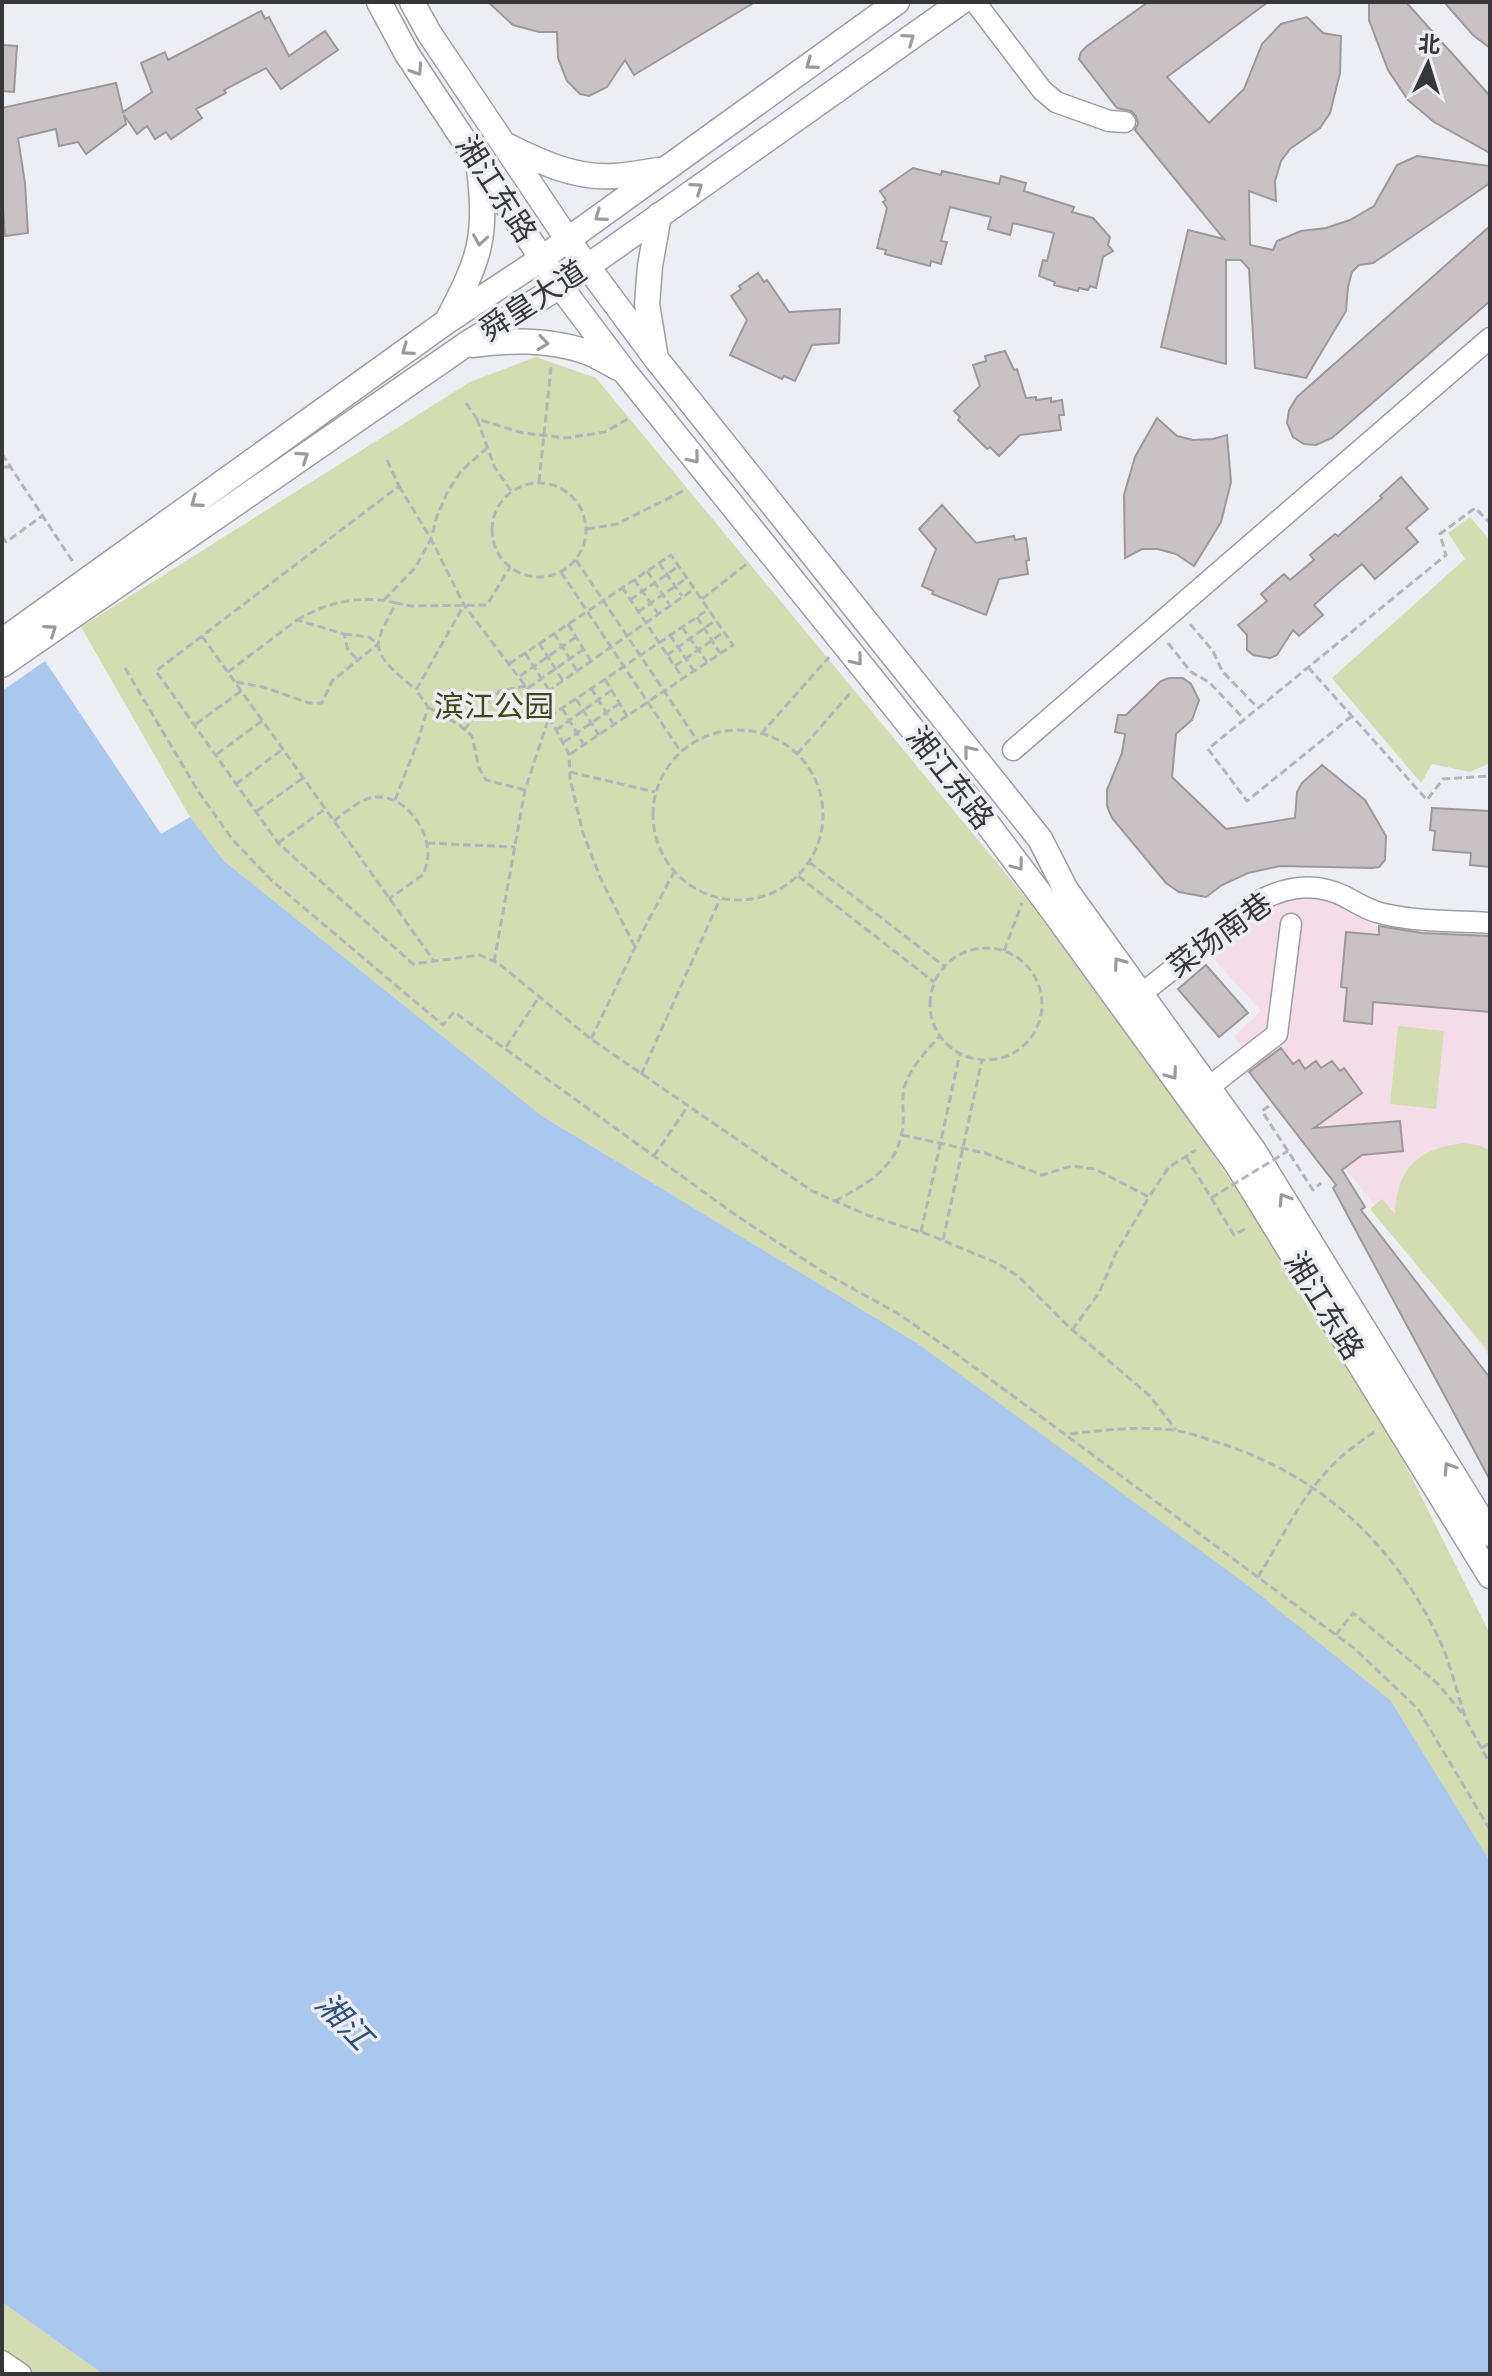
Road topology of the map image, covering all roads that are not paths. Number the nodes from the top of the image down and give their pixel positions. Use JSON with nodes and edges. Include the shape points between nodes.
{"nodes":[{"id":1,"x":379,"y":2,"type":"edge"},
{"id":2,"x":412,"y":2,"type":"edge"},
{"id":3,"x":897,"y":2,"type":"edge"},
{"id":4,"x":961,"y":2,"type":"edge"},
{"id":5,"x":975,"y":2,"type":"edge"},
{"id":6,"x":1125,"y":122,"type":"dead end"},
{"id":7,"x":503,"y":143,"type":"junction"},
{"id":8,"x":478,"y":163,"type":"junction"},
{"id":9,"x":666,"y":169,"type":"junction"},
{"id":10,"x":659,"y":215,"type":"junction"},
{"id":11,"x":568,"y":240,"type":"junction"},
{"id":12,"x":541,"y":259,"type":"junction"},
{"id":13,"x":588,"y":266,"type":"junction"},
{"id":14,"x":560,"y":286,"type":"junction"},
{"id":15,"x":446,"y":322,"type":"junction"},
{"id":16,"x":1490,"y":338,"type":"edge"},
{"id":17,"x":465,"y":345,"type":"junction"},
{"id":18,"x":657,"y":360,"type":"junction"},
{"id":19,"x":624,"y":371,"type":"junction"},
{"id":20,"x":693,"y":405,"type":"junction"},
{"id":21,"x":669,"y":426,"type":"junction"},
{"id":22,"x":88,"y":582,"type":"junction"},
{"id":23,"x":2,"y":641,"type":"edge"},
{"id":24,"x":2,"y":665,"type":"edge"},
{"id":25,"x":1013,"y":750,"type":"dead end"},
{"id":26,"x":1490,"y":923,"type":"edge"},
{"id":27,"x":1291,"y":924,"type":"dead end"},
{"id":28,"x":1141,"y":994,"type":"junction"},
{"id":29,"x":1209,"y":1087,"type":"junction"},
{"id":30,"x":1490,"y":1534,"type":"edge"},
{"id":31,"x":1490,"y":1576,"type":"edge"},
{"id":32,"x":2,"y":2361,"type":"edge"},
{"id":33,"x":21,"y":2374,"type":"edge"}],
"edges":[{"from":1,"to":8,"type":"main road","name":"湘江东路","one_way":true},
{"from":2,"to":7,"type":"main road","name":"湘江东路"},
{"from":3,"to":9,"type":"main road","name":"舜皇大道","one_way":true},
{"from":10,"to":4,"type":"main road","name":"舜皇大道","one_way":true},
{"from":5,"to":6,"type":"street","via":[[1056,102]]},
{"from":7,"to":9,"type":"main road","via":[[549,166],[582,174],[613,177]]},
{"from":7,"to":11,"type":"main road","name":"湘江东路"},
{"from":8,"to":12,"type":"main road","name":"湘江东路"},
{"from":8,"to":15,"type":"main road","one_way":true,"via":[[482,242],[471,277]]},
{"from":9,"to":11,"type":"main road","name":"舜皇大道","one_way":true},
{"from":10,"to":13,"type":"main road","name":"舜皇大道"},
{"from":10,"to":18,"type":"main road","via":[[647,304]]},
{"from":11,"to":12,"type":"main road","name":"舜皇大道"},
{"from":11,"to":13,"type":"main road","name":"湘江东路"},
{"from":12,"to":14,"type":"main road","name":"湘江东路"},
{"from":12,"to":15,"type":"main road","name":"舜皇大道"},
{"from":13,"to":14,"type":"main road","name":"舜皇大道"},
{"from":13,"to":18,"type":"main road","name":"湘江东路"},
{"from":14,"to":17,"type":"main road","name":"舜皇大道"},
{"from":14,"to":19,"type":"main road","name":"湘江东路"},
{"from":15,"to":22,"type":"main road","name":"舜皇大道","one_way":true},
{"from":16,"to":25,"type":"street"},
{"from":17,"to":19,"type":"main road","one_way":true,"via":[[547,343],[585,352]]},
{"from":22,"to":17,"type":"main road","name":"舜皇大道","one_way":true},
{"from":18,"to":20,"type":"main road","name":"湘江东路"},
{"from":19,"to":21,"type":"main road","name":"湘江东路"},
{"from":20,"to":21,"type":"main road"},
{"from":28,"to":20,"type":"main road","name":"湘江东路","one_way":true,"via":[[1066,890],[1040,839]]},
{"from":21,"to":31,"type":"main road","name":"湘江东路","one_way":true,"via":[[968,798],[1236,1163]]},
{"from":22,"to":23,"type":"main road"},
{"from":24,"to":22,"type":"main road","one_way":true},
{"from":26,"to":28,"type":"street","name":"菜场南巷","via":[[1383,914],[1320,888],[1278,891]]},
{"from":27,"to":29,"type":"street","via":[[1277,1034]]},
{"from":28,"to":29,"type":"main road","name":"湘江东路"},
{"from":30,"to":29,"type":"main road","name":"湘江东路","one_way":true,"via":[[1254,1151]]},
{"from":32,"to":33,"type":"street"}]}
